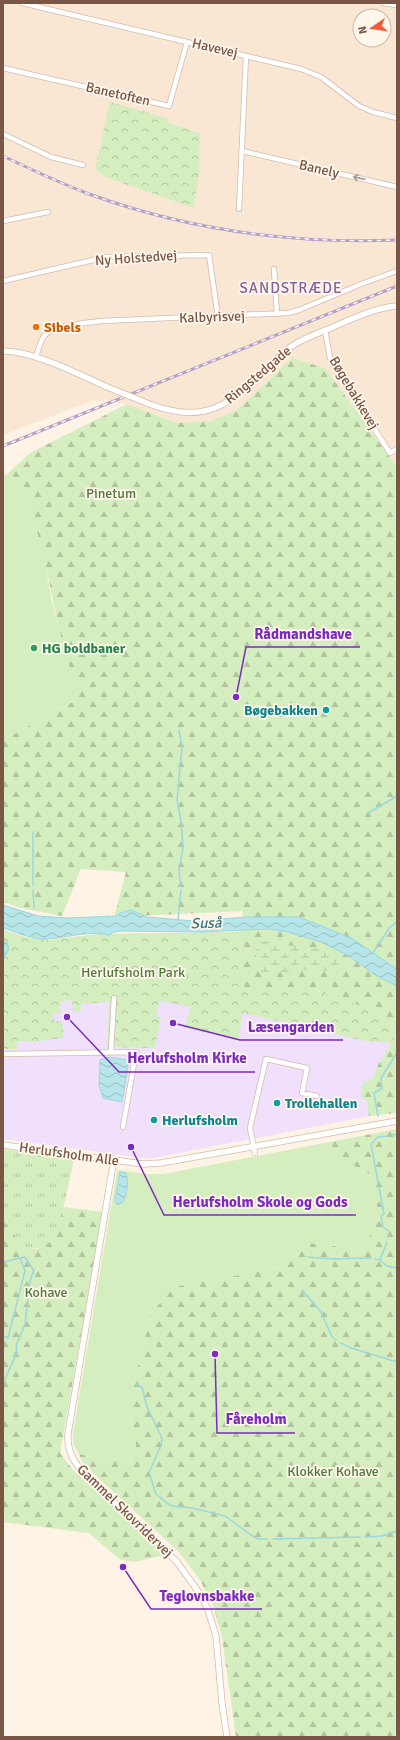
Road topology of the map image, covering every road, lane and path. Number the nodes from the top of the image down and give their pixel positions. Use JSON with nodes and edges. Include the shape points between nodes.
{"nodes":[{"id":1,"x":22,"y":3,"type":"edge"},
{"id":2,"x":383,"y":3,"type":"edge"},
{"id":3,"x":397,"y":5,"type":"edge"},
{"id":4,"x":187,"y":42,"type":"junction"},
{"id":5,"x":246,"y":56,"type":"junction"},
{"id":6,"x":3,"y":68,"type":"edge"},
{"id":7,"x":397,"y":118,"type":"edge"},
{"id":8,"x":3,"y":134,"type":"edge"},
{"id":9,"x":242,"y":151,"type":"junction"},
{"id":10,"x":83,"y":165,"type":"dead end"},
{"id":11,"x":397,"y":187,"type":"edge"},
{"id":12,"x":239,"y":209,"type":"dead end"},
{"id":13,"x":48,"y":212,"type":"dead end"},
{"id":14,"x":3,"y":221,"type":"edge"},
{"id":15,"x":274,"y":269,"type":"dead end"},
{"id":16,"x":397,"y":271,"type":"edge"},
{"id":17,"x":3,"y":281,"type":"edge"},
{"id":18,"x":397,"y":306,"type":"edge"},
{"id":19,"x":276,"y":314,"type":"junction"},
{"id":20,"x":218,"y":317,"type":"junction"},
{"id":21,"x":325,"y":330,"type":"junction"},
{"id":22,"x":3,"y":351,"type":"edge"},
{"id":23,"x":36,"y":357,"type":"junction"},
{"id":24,"x":397,"y":449,"type":"edge"},
{"id":25,"x":114,"y":998,"type":"dead end"},
{"id":26,"x":111,"y":1052,"type":"junction"},
{"id":27,"x":3,"y":1054,"type":"edge"},
{"id":28,"x":317,"y":1096,"type":"dead end"},
{"id":29,"x":397,"y":1120,"type":"edge"},
{"id":30,"x":123,"y":1127,"type":"dead end"},
{"id":31,"x":3,"y":1145,"type":"edge"},
{"id":32,"x":254,"y":1150,"type":"junction"},
{"id":33,"x":114,"y":1160,"type":"junction"},
{"id":34,"x":227,"y":1737,"type":"edge"}],
"edges":[{"from":1,"to":4,"type":"street","name":"Havevej"},
{"from":2,"to":3,"type":"street"},
{"from":4,"to":5,"type":"street","name":"Havevej"},
{"from":4,"to":6,"type":"street","name":"Banetoften","via":[[169,106]]},
{"from":5,"to":7,"type":"street","name":"Havevej","via":[[321,77],[359,106]]},
{"from":5,"to":9,"type":"street"},
{"from":8,"to":10,"type":"street","via":[[51,157]]},
{"from":11,"to":9,"type":"street","name":"Banely","one_way":true},
{"from":9,"to":12,"type":"street"},
{"from":13,"to":14,"type":"street"},
{"from":15,"to":19,"type":"street"},
{"from":16,"to":19,"type":"street","name":"Kalbyrisvej","via":[[299,310]]},
{"from":17,"to":20,"type":"street","name":"Ny Holstedvej","via":[[106,257],[209,255]]},
{"from":18,"to":21,"type":"street","name":"Ringstedgade","via":[[375,310]]},
{"from":19,"to":20,"type":"street","name":"Kalbyrisvej"},
{"from":20,"to":23,"type":"street","name":"Kalbyrisvej","via":[[79,324],[49,332],[43,337]]},
{"from":21,"to":23,"type":"street","name":"Ringstedgade","bridge":true,"via":[[293,345],[238,395],[222,405],[205,411],[186,413],[152,405]]},
{"from":21,"to":24,"type":"street","name":"Bøgebakkevej","via":[[334,366],[390,453]]},
{"from":22,"to":23,"type":"street","name":"Ringstedgade"},
{"from":25,"to":26,"type":"street"},
{"from":26,"to":27,"type":"street"},
{"from":26,"to":30,"type":"street","via":[[136,1052]]},
{"from":28,"to":32,"type":"street","via":[[302,1093],[307,1068],[266,1059],[250,1128]]},
{"from":29,"to":32,"type":"street","name":"Herlufsholm Alle"},
{"from":31,"to":33,"type":"street","name":"Herlufsholm Alle"},
{"from":32,"to":33,"type":"street","name":"Herlufsholm Alle","via":[[161,1163],[142,1164]]},
{"from":33,"to":34,"type":"street","name":"Gammel Skovridervej","via":[[68,1434],[69,1449],[77,1466],[177,1562],[200,1594],[216,1636]]}]}
